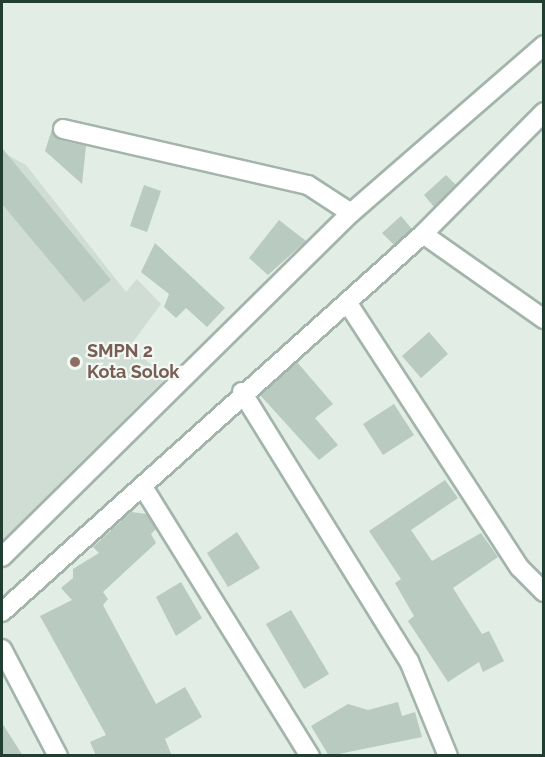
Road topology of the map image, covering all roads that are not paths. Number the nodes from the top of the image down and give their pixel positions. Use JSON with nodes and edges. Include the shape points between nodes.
{"nodes":[{"id":1,"x":543,"y":45,"type":"edge"},
{"id":2,"x":543,"y":112,"type":"edge"},
{"id":3,"x":63,"y":129,"type":"dead end"},
{"id":4,"x":351,"y":213,"type":"junction"},
{"id":5,"x":423,"y":234,"type":"junction"},
{"id":6,"x":347,"y":302,"type":"junction"},
{"id":7,"x":543,"y":319,"type":"edge"},
{"id":8,"x":242,"y":392,"type":"junction"},
{"id":9,"x":143,"y":487,"type":"junction"},
{"id":10,"x":2,"y":557,"type":"edge"},
{"id":11,"x":543,"y":592,"type":"edge"},
{"id":12,"x":2,"y":612,"type":"edge"},
{"id":13,"x":2,"y":650,"type":"edge"},
{"id":14,"x":58,"y":756,"type":"edge"},
{"id":15,"x":310,"y":756,"type":"edge"},
{"id":16,"x":448,"y":756,"type":"edge"}],
"edges":[{"from":1,"to":4,"type":"street"},
{"from":2,"to":5,"type":"street"},
{"from":3,"to":4,"type":"street","via":[[308,185]]},
{"from":4,"to":10,"type":"street"},
{"from":5,"to":6,"type":"street"},
{"from":5,"to":7,"type":"street"},
{"from":6,"to":8,"type":"street"},
{"from":6,"to":11,"type":"street","via":[[520,568]]},
{"from":8,"to":9,"type":"street"},
{"from":8,"to":16,"type":"street","via":[[409,660]]},
{"from":9,"to":12,"type":"street"},
{"from":9,"to":15,"type":"street"},
{"from":13,"to":14,"type":"street"}]}
